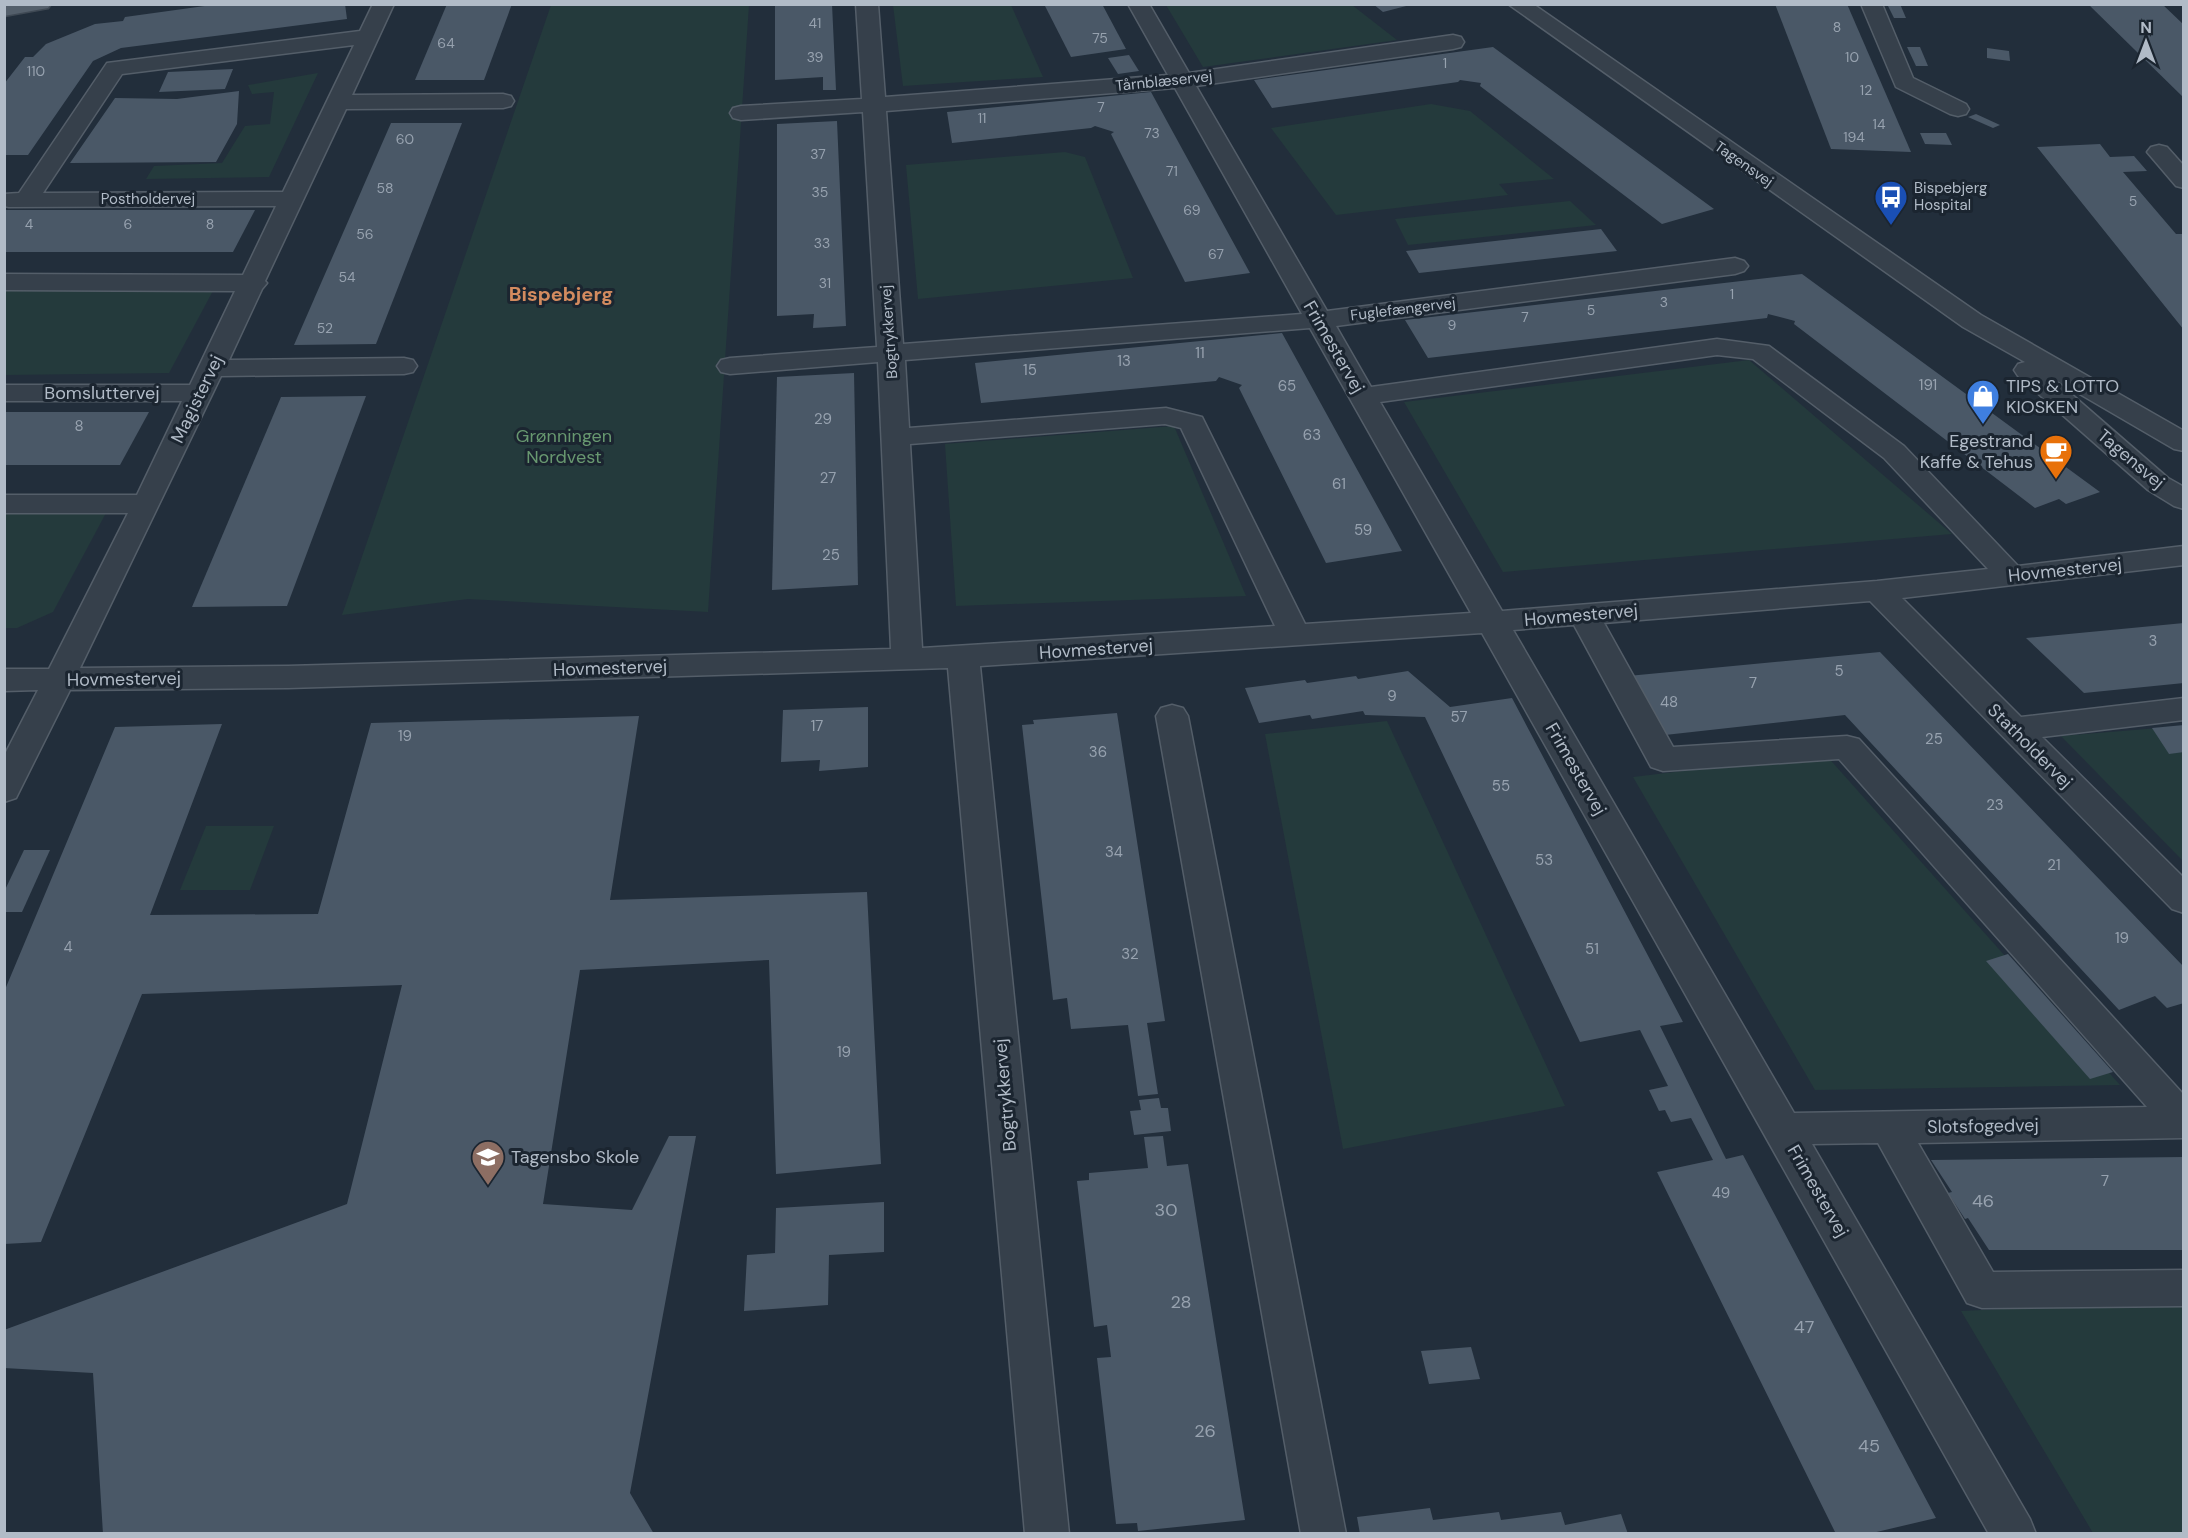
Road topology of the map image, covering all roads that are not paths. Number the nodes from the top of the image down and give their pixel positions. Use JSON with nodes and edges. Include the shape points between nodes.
{"nodes":[{"id":1,"x":41,"y":4,"type":"edge"},
{"id":2,"x":384,"y":4,"type":"edge"},
{"id":3,"x":867,"y":4,"type":"edge"},
{"id":4,"x":1138,"y":4,"type":"edge"},
{"id":5,"x":1871,"y":4,"type":"edge"},
{"id":6,"x":1522,"y":5,"type":"edge"},
{"id":7,"x":5,"y":7,"type":"edge"},
{"id":8,"x":367,"y":37,"type":"junction"},
{"id":9,"x":1453,"y":42,"type":"dead end"},
{"id":10,"x":1182,"y":81,"type":"junction"},
{"id":11,"x":503,"y":101,"type":"dead end"},
{"id":12,"x":337,"y":102,"type":"junction"},
{"id":13,"x":874,"y":105,"type":"junction"},
{"id":14,"x":1958,"y":109,"type":"dead end"},
{"id":15,"x":741,"y":113,"type":"dead end"},
{"id":16,"x":2159,"y":152,"type":"dead end"},
{"id":17,"x":2184,"y":181,"type":"edge"},
{"id":18,"x":291,"y":199,"type":"junction"},
{"id":19,"x":15,"y":200,"type":"edge"},
{"id":20,"x":1735,"y":266,"type":"dead end"},
{"id":21,"x":4,"y":282,"type":"edge"},
{"id":22,"x":254,"y":283,"type":"junction"},
{"id":23,"x":1319,"y":320,"type":"junction"},
{"id":24,"x":1972,"y":321,"type":"junction"},
{"id":25,"x":891,"y":356,"type":"junction"},
{"id":26,"x":404,"y":366,"type":"dead end"},
{"id":27,"x":730,"y":366,"type":"dead end"},
{"id":28,"x":206,"y":380,"type":"junction"},
{"id":29,"x":4,"y":393,"type":"edge"},
{"id":30,"x":1363,"y":396,"type":"junction"},
{"id":31,"x":895,"y":437,"type":"junction"},
{"id":32,"x":2184,"y":443,"type":"edge"},
{"id":33,"x":2184,"y":500,"type":"edge"},
{"id":34,"x":4,"y":504,"type":"edge"},
{"id":35,"x":147,"y":504,"type":"junction"},
{"id":36,"x":2184,"y":555,"type":"edge"},
{"id":37,"x":2011,"y":576,"type":"junction"},
{"id":38,"x":1877,"y":591,"type":"junction"},
{"id":39,"x":1584,"y":615,"type":"junction"},
{"id":40,"x":1493,"y":622,"type":"junction"},
{"id":41,"x":1295,"y":636,"type":"junction"},
{"id":42,"x":963,"y":657,"type":"junction"},
{"id":43,"x":907,"y":659,"type":"junction"},
{"id":44,"x":4,"y":680,"type":"edge"},
{"id":45,"x":59,"y":680,"type":"junction"},
{"id":46,"x":2184,"y":709,"type":"edge"},
{"id":47,"x":1172,"y":716,"type":"dead end"},
{"id":48,"x":2014,"y":729,"type":"junction"},
{"id":49,"x":4,"y":790,"type":"edge"},
{"id":50,"x":2184,"y":900,"type":"edge"},
{"id":51,"x":2184,"y":1122,"type":"edge"},
{"id":52,"x":1889,"y":1127,"type":"junction"},
{"id":53,"x":1783,"y":1129,"type":"junction"},
{"id":54,"x":2184,"y":1288,"type":"edge"},
{"id":55,"x":1047,"y":1533,"type":"edge"},
{"id":56,"x":1324,"y":1533,"type":"edge"},
{"id":57,"x":2014,"y":1533,"type":"edge"}],
"edges":[{"from":1,"to":7,"type":"main road"},
{"from":2,"to":8,"type":"street","name":"Magistervej"},
{"from":3,"to":13,"type":"street","name":"Bogtrykkervej"},
{"from":4,"to":10,"type":"street","name":"Frimestervej"},
{"from":5,"to":14,"type":"street","via":[[1904,82]]},
{"from":6,"to":24,"type":"street","name":"Tagensvej"},
{"from":8,"to":12,"type":"street","name":"Magistervej"},
{"from":8,"to":19,"type":"street","via":[[115,68]]},
{"from":9,"to":10,"type":"street","name":"Tårnblæservej"},
{"from":10,"to":13,"type":"street","name":"Tårnblæservej"},
{"from":10,"to":23,"type":"street","name":"Frimestervej"},
{"from":11,"to":12,"type":"street"},
{"from":12,"to":18,"type":"street","name":"Magistervej"},
{"from":13,"to":15,"type":"street","name":"Tårnblæservej"},
{"from":13,"to":25,"type":"street","name":"Bogtrykkervej"},
{"from":16,"to":17,"type":"street"},
{"from":18,"to":19,"type":"street","name":"Postholdervej"},
{"from":18,"to":22,"type":"street","name":"Magistervej"},
{"from":20,"to":23,"type":"street","name":"Fuglefængervej"},
{"from":21,"to":22,"type":"street"},
{"from":22,"to":28,"type":"street","name":"Magistervej"},
{"from":23,"to":25,"type":"street","name":"Fuglefængervej"},
{"from":23,"to":30,"type":"street","name":"Frimestervej"},
{"from":24,"to":32,"type":"street","name":"Tagensvej"},
{"from":24,"to":33,"type":"street","name":"Tagensvej","via":[[2158,484]]},
{"from":25,"to":27,"type":"street","name":"Fuglefængervej"},
{"from":25,"to":31,"type":"street","name":"Bogtrykkervej"},
{"from":26,"to":28,"type":"street","name":"Bomsluttervej"},
{"from":28,"to":29,"type":"street","name":"Bomsluttervej","via":[[148,393]]},
{"from":28,"to":35,"type":"street","name":"Magistervej"},
{"from":30,"to":37,"type":"street","via":[[1717,348],[1760,352],[1894,452]]},
{"from":30,"to":40,"type":"street","name":"Frimestervej"},
{"from":31,"to":41,"type":"street","via":[[1166,416],[1192,423]]},
{"from":31,"to":43,"type":"street","name":"Bogtrykkervej"},
{"from":34,"to":35,"type":"street"},
{"from":35,"to":45,"type":"street","name":"Magistervej"},
{"from":36,"to":37,"type":"street","name":"Hovmestervej"},
{"from":37,"to":38,"type":"street","name":"Hovmestervej"},
{"from":38,"to":39,"type":"street","name":"Hovmestervej"},
{"from":38,"to":48,"type":"street","name":"Statholdervej"},
{"from":39,"to":40,"type":"street","name":"Hovmestervej"},
{"from":39,"to":51,"type":"street","via":[[1663,759],[1847,747]]},
{"from":40,"to":41,"type":"street","name":"Hovmestervej"},
{"from":40,"to":53,"type":"street","name":"Frimestervej"},
{"from":41,"to":42,"type":"street","name":"Hovmestervej"},
{"from":42,"to":43,"type":"street","name":"Hovmestervej"},
{"from":42,"to":55,"type":"street","name":"Bogtrykkervej"},
{"from":43,"to":45,"type":"street","name":"Hovmestervej"},
{"from":44,"to":45,"type":"street","name":"Hovmestervej"},
{"from":45,"to":49,"type":"street","name":"Magistervej"},
{"from":46,"to":48,"type":"street"},
{"from":47,"to":56,"type":"street"},
{"from":48,"to":50,"type":"street","name":"Statholdervej"},
{"from":51,"to":52,"type":"street","name":"Slotsfogedvej"},
{"from":52,"to":53,"type":"street","name":"Slotsfogedvej"},
{"from":52,"to":54,"type":"street","via":[[1982,1290]]},
{"from":53,"to":57,"type":"street","name":"Frimestervej"}]}
